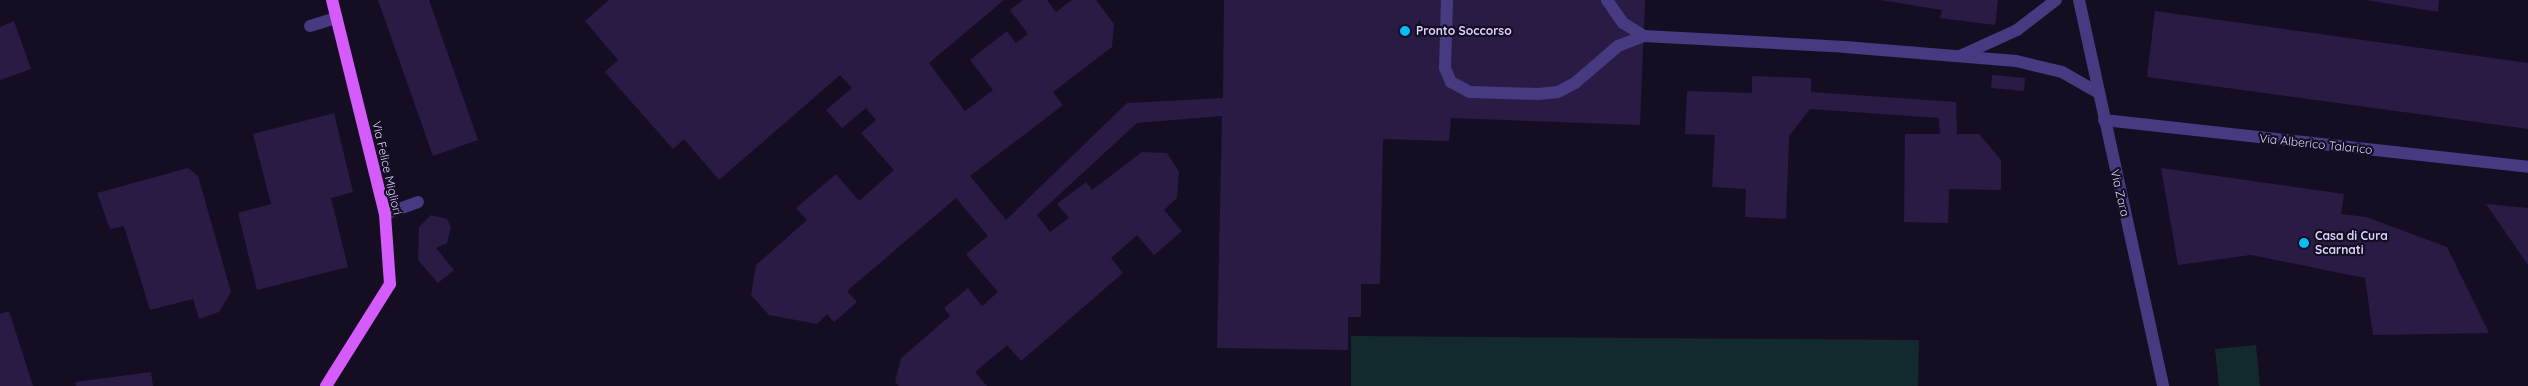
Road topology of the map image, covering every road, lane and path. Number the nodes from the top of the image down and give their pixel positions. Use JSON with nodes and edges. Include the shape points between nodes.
{"nodes":[{"id":1,"x":332,"y":0,"type":"edge"},
{"id":2,"x":1447,"y":0,"type":"edge"},
{"id":3,"x":1607,"y":0,"type":"edge"},
{"id":4,"x":2056,"y":0,"type":"edge"},
{"id":5,"x":2079,"y":0,"type":"edge"},
{"id":6,"x":337,"y":18,"type":"junction"},
{"id":7,"x":310,"y":26,"type":"dead end"},
{"id":8,"x":1644,"y":36,"type":"junction"},
{"id":9,"x":1958,"y":57,"type":"junction"},
{"id":10,"x":2097,"y":92,"type":"junction"},
{"id":11,"x":2104,"y":120,"type":"junction"},
{"id":12,"x":2528,"y":167,"type":"edge"},
{"id":13,"x":418,"y":202,"type":"dead end"},
{"id":14,"x":385,"y":214,"type":"junction"},
{"id":15,"x":326,"y":386,"type":"edge"},
{"id":16,"x":2163,"y":386,"type":"edge"}],
"edges":[{"from":1,"to":6,"type":"main road","name":"Via Felice Migliori"},
{"from":2,"to":8,"type":"street","via":[[1445,68],[1451,82],[1470,92],[1558,92],[1575,83],[1618,46]]},
{"from":3,"to":8,"type":"street","via":[[1623,23]]},
{"from":4,"to":9,"type":"street","via":[[2017,30]]},
{"from":5,"to":10,"type":"street","name":"Via Zara"},
{"from":6,"to":7,"type":"street"},
{"from":6,"to":14,"type":"main road","name":"Via Felice Migliori"},
{"from":8,"to":9,"type":"street"},
{"from":9,"to":10,"type":"street","via":[[2016,61],[2062,72]]},
{"from":10,"to":11,"type":"street","name":"Via Zara"},
{"from":11,"to":12,"type":"street","name":"Via Alberico Talarico"},
{"from":11,"to":16,"type":"street","name":"Via Zara"},
{"from":13,"to":14,"type":"street"},
{"from":14,"to":15,"type":"main road","name":"Via Felice Migliori","via":[[390,284]]}]}
